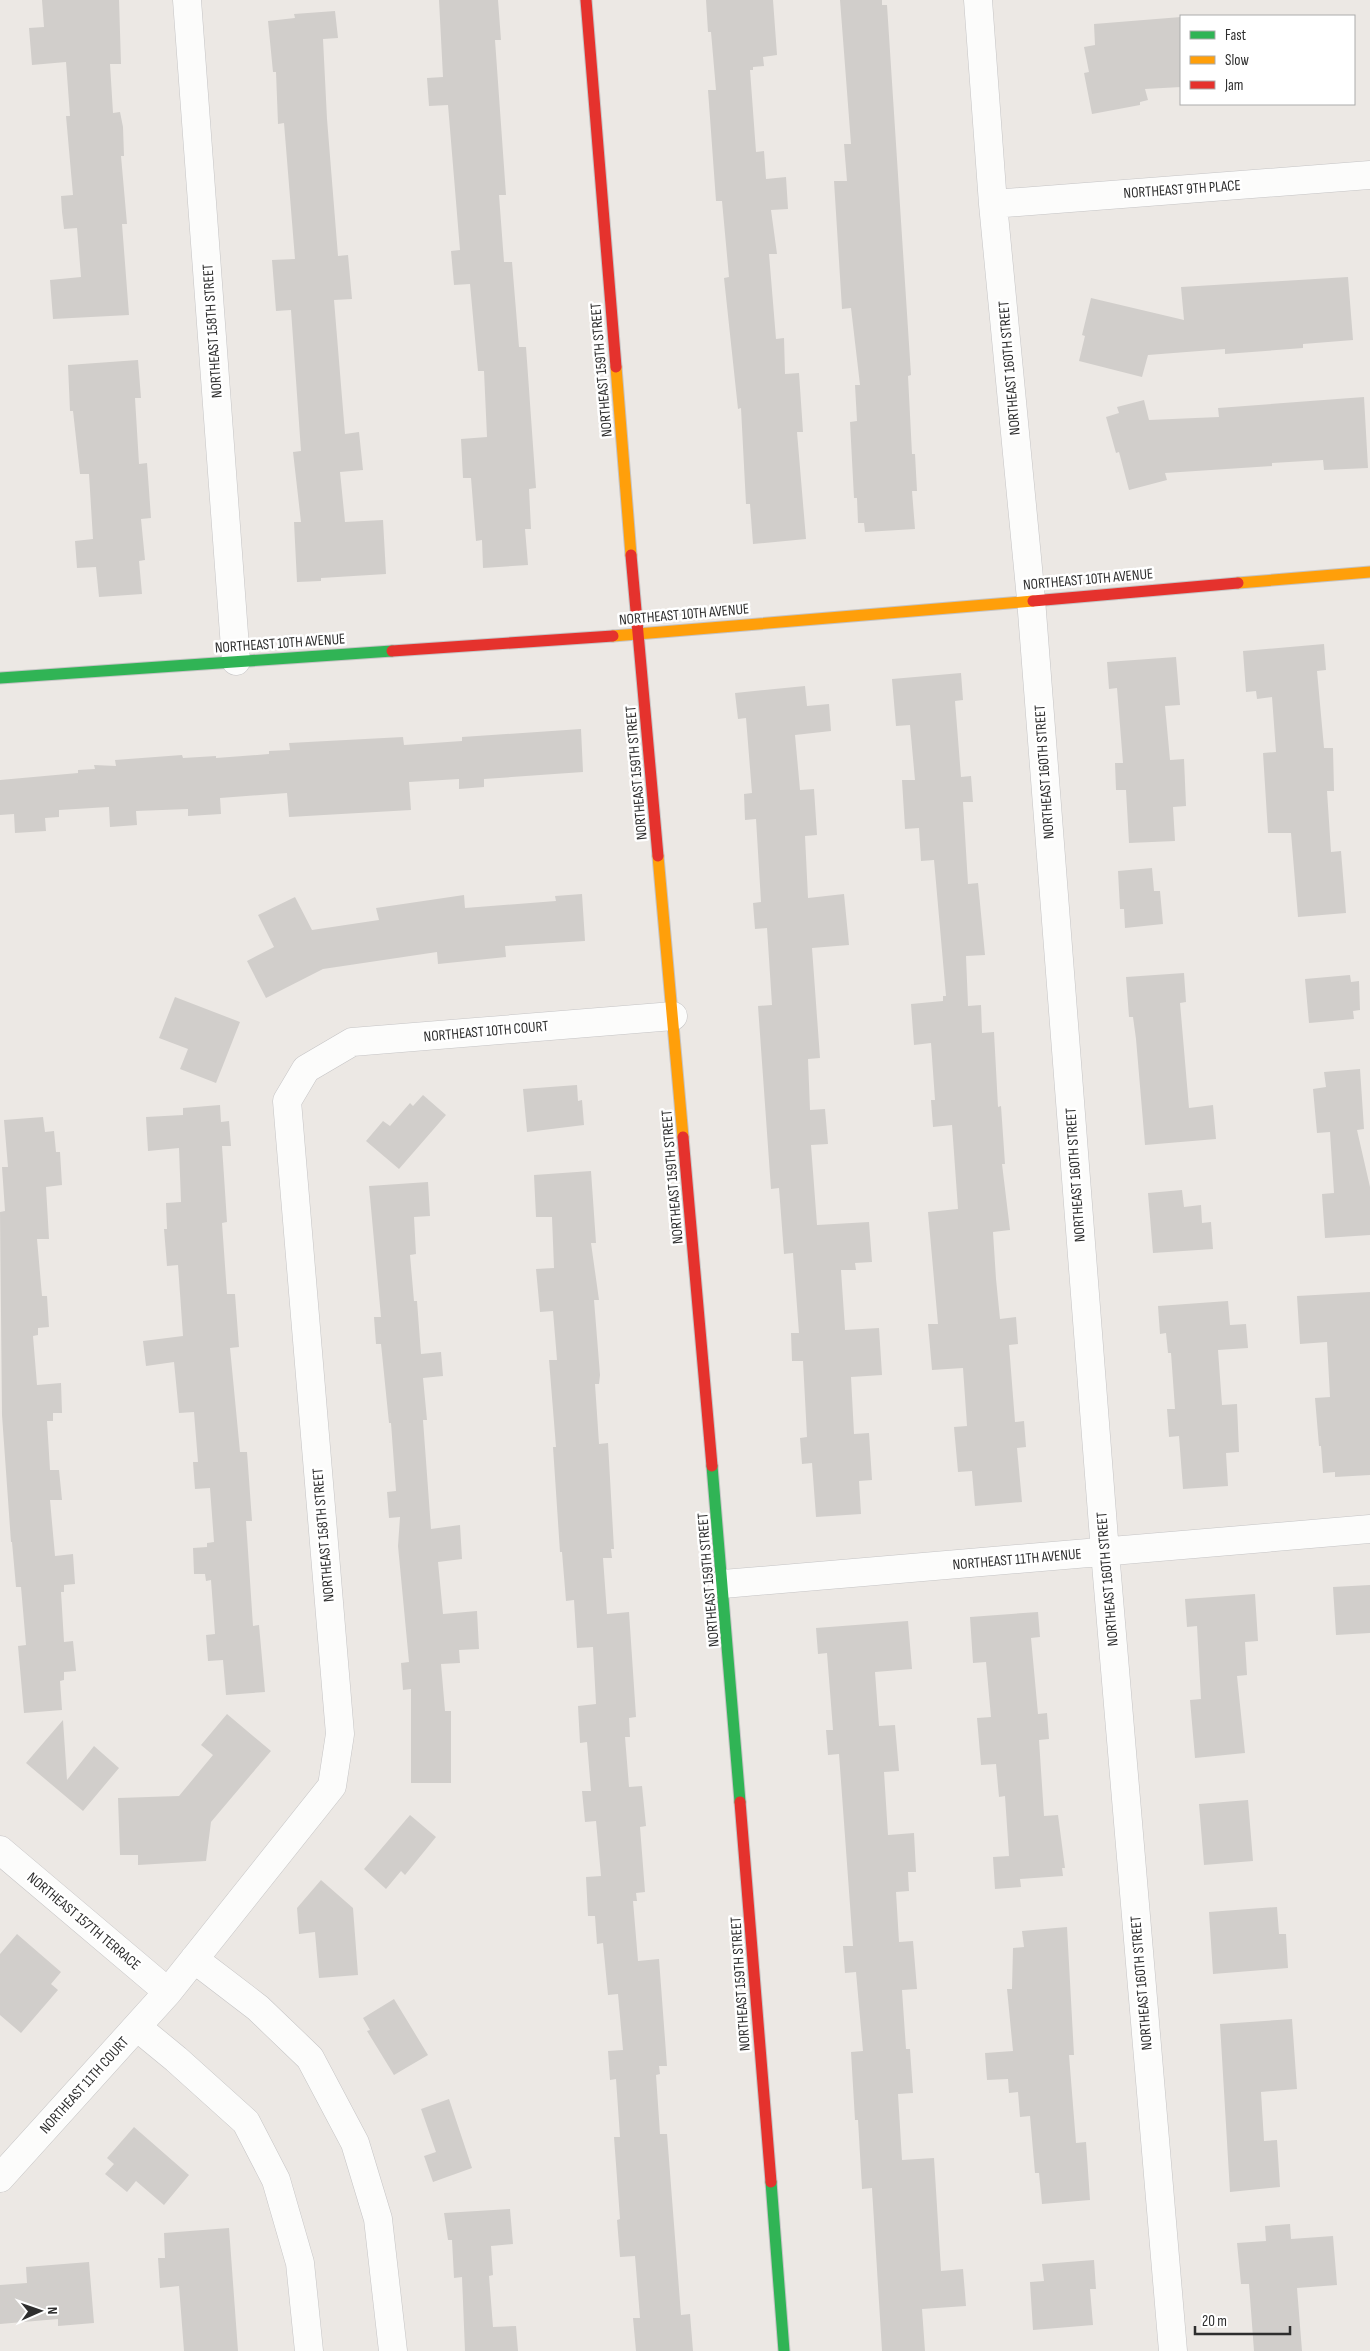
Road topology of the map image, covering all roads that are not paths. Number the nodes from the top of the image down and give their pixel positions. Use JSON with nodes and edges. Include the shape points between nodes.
{"nodes":[{"id":1,"x":187,"y":0,"type":"edge"},
{"id":2,"x":586,"y":0,"type":"edge"},
{"id":3,"x":978,"y":0,"type":"edge"},
{"id":4,"x":1370,"y":175,"type":"edge"},
{"id":5,"x":993,"y":204,"type":"junction"},
{"id":6,"x":1370,"y":572,"type":"edge"},
{"id":7,"x":1031,"y":599,"type":"junction"},
{"id":8,"x":638,"y":634,"type":"junction"},
{"id":9,"x":236,"y":661,"type":"junction"},
{"id":10,"x":0,"y":678,"type":"edge"},
{"id":11,"x":673,"y":1016,"type":"junction"},
{"id":12,"x":306,"y":1069,"type":"joint"},
{"id":13,"x":1370,"y":1529,"type":"edge"},
{"id":14,"x":1105,"y":1552,"type":"junction"},
{"id":15,"x":724,"y":1584,"type":"junction"},
{"id":16,"x":0,"y":1850,"type":"edge"},
{"id":17,"x":194,"y":1959,"type":"junction"},
{"id":18,"x":168,"y":1992,"type":"junction"},
{"id":19,"x":137,"y":2027,"type":"junction"},
{"id":20,"x":0,"y":2178,"type":"edge"},
{"id":21,"x":309,"y":2351,"type":"edge"},
{"id":22,"x":393,"y":2351,"type":"edge"},
{"id":23,"x":784,"y":2351,"type":"edge"},
{"id":24,"x":1173,"y":2351,"type":"edge"}],
"edges":[{"from":1,"to":9,"type":"street","name":"NORTHEAST 158TH STREET"},
{"from":2,"to":8,"type":"street","name":"NORTHEAST 159TH STREET"},
{"from":3,"to":5,"type":"street","name":"NORTHEAST 160TH STREET"},
{"from":4,"to":5,"type":"street","name":"NORTHEAST 9TH PLACE"},
{"from":5,"to":7,"type":"street","name":"NORTHEAST 160TH STREET"},
{"from":6,"to":7,"type":"street","name":"NORTHEAST 10TH AVENUE"},
{"from":7,"to":8,"type":"street","name":"NORTHEAST 10TH AVENUE"},
{"from":7,"to":14,"type":"street","name":"NORTHEAST 160TH STREET"},
{"from":8,"to":9,"type":"street","name":"NORTHEAST 10TH AVENUE"},
{"from":8,"to":11,"type":"street","name":"NORTHEAST 159TH STREET"},
{"from":9,"to":10,"type":"street","name":"NORTHEAST 10TH AVENUE"},
{"from":11,"to":12,"type":"street","name":"NORTHEAST 10TH COURT","via":[[352,1042]]},
{"from":11,"to":15,"type":"street","name":"NORTHEAST 159TH STREET"},
{"from":12,"to":17,"type":"street","name":"NORTHEAST 158TH STREET","via":[[287,1101],[340,1734],[332,1786]]},
{"from":13,"to":14,"type":"street","name":"NORTHEAST 11TH AVENUE"},
{"from":14,"to":15,"type":"street","name":"NORTHEAST 11TH AVENUE"},
{"from":14,"to":24,"type":"street","name":"NORTHEAST 160TH STREET"},
{"from":15,"to":23,"type":"street","name":"NORTHEAST 159TH STREET"},
{"from":16,"to":18,"type":"street","name":"NORTHEAST 157TH TERRACE"},
{"from":17,"to":18,"type":"street","name":"NORTHEAST 158TH STREET"},
{"from":17,"to":22,"type":"street","via":[[258,2008],[310,2058],[355,2143],[378,2219]]},
{"from":18,"to":19,"type":"street","name":"NORTHEAST 11TH COURT"},
{"from":19,"to":20,"type":"street","name":"NORTHEAST 11TH COURT"},
{"from":19,"to":21,"type":"street","via":[[246,2122],[276,2180],[300,2263]]}]}
